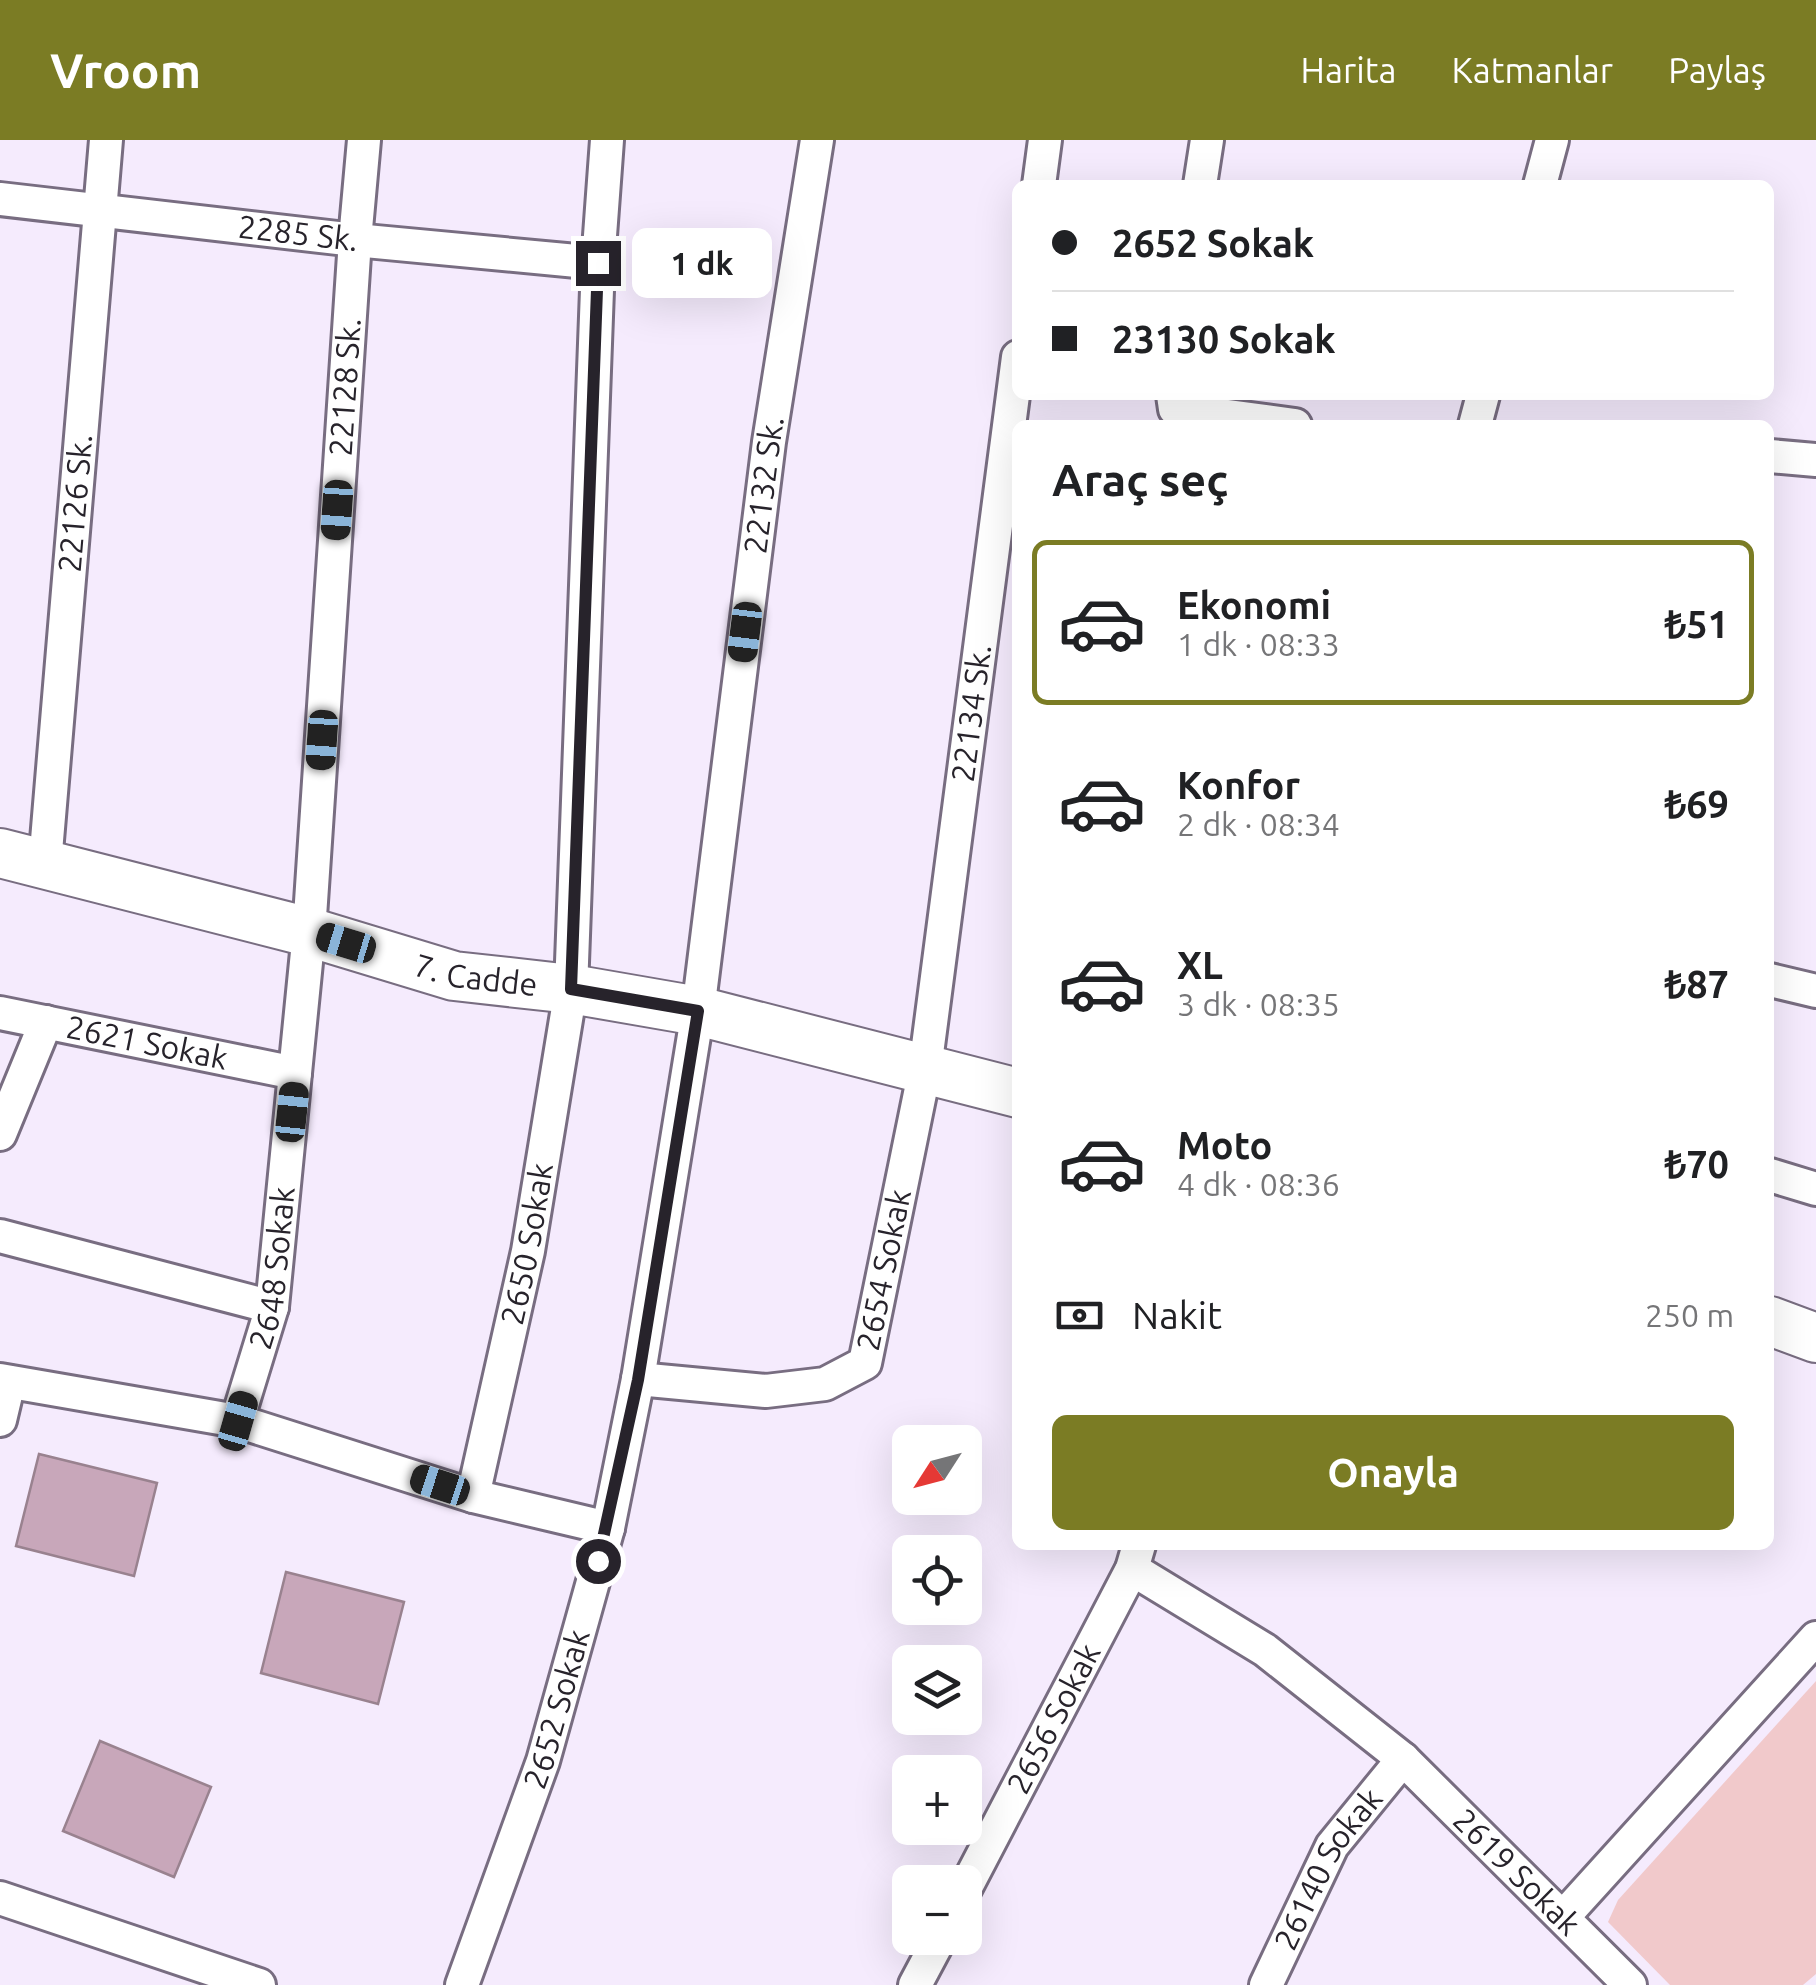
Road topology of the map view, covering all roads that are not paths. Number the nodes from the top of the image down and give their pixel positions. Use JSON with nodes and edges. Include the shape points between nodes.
{"nodes":[{"id":1,"x":106,"y":140,"type":"edge"},
{"id":2,"x":364,"y":140,"type":"edge"},
{"id":3,"x":608,"y":140,"type":"edge"},
{"id":4,"x":816,"y":140,"type":"edge"},
{"id":5,"x":1045,"y":140,"type":"edge"},
{"id":6,"x":1208,"y":140,"type":"edge"},
{"id":7,"x":1552,"y":140,"type":"edge"},
{"id":8,"x":1040,"y":180,"type":"edge"},
{"id":9,"x":1201,"y":180,"type":"edge"},
{"id":10,"x":1541,"y":180,"type":"edge"},
{"id":11,"x":0,"y":200,"type":"edge"},
{"id":12,"x":100,"y":212,"type":"junction"},
{"id":13,"x":355,"y":240,"type":"junction"},
{"id":14,"x":598,"y":263,"type":"junction"},
{"id":15,"x":1012,"y":400,"type":"edge"},
{"id":16,"x":1173,"y":400,"type":"edge"},
{"id":17,"x":1257,"y":420,"type":"edge"},
{"id":18,"x":1774,"y":456,"type":"edge"},
{"id":19,"x":1816,"y":460,"type":"edge"},
{"id":20,"x":22,"y":858,"type":"edge"},
{"id":21,"x":309,"y":932,"type":"junction"},
{"id":22,"x":1774,"y":981,"type":"edge"},
{"id":23,"x":571,"y":989,"type":"junction"},
{"id":24,"x":1816,"y":990,"type":"edge"},
{"id":25,"x":698,"y":1011,"type":"junction"},
{"id":26,"x":0,"y":1013,"type":"edge"},
{"id":27,"x":46,"y":1022,"type":"junction"},
{"id":28,"x":925,"y":1070,"type":"junction"},
{"id":29,"x":296,"y":1073,"type":"junction"},
{"id":30,"x":1012,"y":1092,"type":"edge"},
{"id":31,"x":0,"y":1134,"type":"edge"},
{"id":32,"x":1774,"y":1176,"type":"edge"},
{"id":33,"x":1816,"y":1189,"type":"edge"},
{"id":34,"x":0,"y":1236,"type":"edge"},
{"id":35,"x":272,"y":1307,"type":"junction"},
{"id":36,"x":1774,"y":1323,"type":"edge"},
{"id":37,"x":1816,"y":1338,"type":"edge"},
{"id":38,"x":638,"y":1380,"type":"junction"},
{"id":39,"x":5,"y":1381,"type":"edge"},
{"id":40,"x":0,"y":1420,"type":"edge"},
{"id":41,"x":238,"y":1421,"type":"junction"},
{"id":42,"x":473,"y":1496,"type":"junction"},
{"id":43,"x":608,"y":1528,"type":"junction"},
{"id":44,"x":1135,"y":1557,"type":"edge"},
{"id":45,"x":1816,"y":1638,"type":"edge"},
{"id":46,"x":1403,"y":1759,"type":"junction"},
{"id":47,"x":977,"y":1865,"type":"edge"},
{"id":48,"x":0,"y":1898,"type":"edge"},
{"id":49,"x":1564,"y":1916,"type":"junction"},
{"id":50,"x":931,"y":1955,"type":"edge"},
{"id":51,"x":258,"y":1985,"type":"edge"},
{"id":52,"x":462,"y":1985,"type":"edge"},
{"id":53,"x":915,"y":1985,"type":"edge"},
{"id":54,"x":1266,"y":1985,"type":"edge"},
{"id":55,"x":1630,"y":1985,"type":"edge"}],
"edges":[{"from":1,"to":12,"type":"street","name":"22126 Sk."},
{"from":2,"to":13,"type":"street","name":"22128 Sk."},
{"from":3,"to":14,"type":"street","name":"2650 Sokak"},
{"from":4,"to":25,"type":"street","name":"22132 Sk.","via":[[769,442]]},
{"from":5,"to":8,"type":"street"},
{"from":6,"to":9,"type":"street"},
{"from":7,"to":10,"type":"street"},
{"from":11,"to":12,"type":"street","name":"2285 Sk."},
{"from":12,"to":13,"type":"street","name":"2285 Sk."},
{"from":12,"to":20,"type":"street","name":"22126 Sk."},
{"from":13,"to":14,"type":"street","name":"2285 Sk."},
{"from":13,"to":21,"type":"street","name":"22128 Sk."},
{"from":14,"to":23,"type":"street","name":"2650 Sokak"},
{"from":15,"to":28,"type":"street","name":"22134 Sk."},
{"from":16,"to":17,"type":"street","via":[[1174,409]]},
{"from":18,"to":19,"type":"street"},
{"from":20,"to":21,"type":"street","name":"7. Cadde"},
{"from":21,"to":23,"type":"street","name":"7. Cadde","via":[[454,976]]},
{"from":21,"to":29,"type":"street","name":"2648 Sokak"},
{"from":22,"to":24,"type":"street"},
{"from":23,"to":25,"type":"street","name":"7. Cadde"},
{"from":23,"to":42,"type":"street","name":"2650 Sokak","via":[[528,1252]]},
{"from":25,"to":28,"type":"street","name":"7. Cadde"},
{"from":25,"to":38,"type":"street","name":"2652 Sokak"},
{"from":26,"to":27,"type":"street","name":"2621 Sokak"},
{"from":27,"to":29,"type":"street","name":"2621 Sokak"},
{"from":27,"to":31,"type":"street"},
{"from":28,"to":30,"type":"street","name":"7. Cadde"},
{"from":28,"to":38,"type":"street","name":"2654 Sokak","via":[[865,1363],[825,1384],[766,1390]]},
{"from":29,"to":35,"type":"street","name":"2648 Sokak"},
{"from":32,"to":33,"type":"street"},
{"from":34,"to":35,"type":"street"},
{"from":35,"to":41,"type":"street","name":"2648 Sokak"},
{"from":36,"to":37,"type":"street"},
{"from":38,"to":43,"type":"street","name":"2652 Sokak"},
{"from":39,"to":40,"type":"street"},
{"from":39,"to":41,"type":"street"},
{"from":41,"to":42,"type":"street"},
{"from":42,"to":43,"type":"street"},
{"from":43,"to":52,"type":"street","name":"2652 Sokak","via":[[543,1760]]},
{"from":44,"to":46,"type":"street","name":"2619 Sokak"},
{"from":44,"to":47,"type":"street","name":"2656 Sokak"},
{"from":45,"to":49,"type":"street"},
{"from":46,"to":49,"type":"street","name":"2619 Sokak"},
{"from":46,"to":54,"type":"street","name":"26140 Sokak","via":[[1332,1846]]},
{"from":48,"to":51,"type":"street"},
{"from":49,"to":55,"type":"street","name":"2619 Sokak"},
{"from":50,"to":53,"type":"street"}]}
